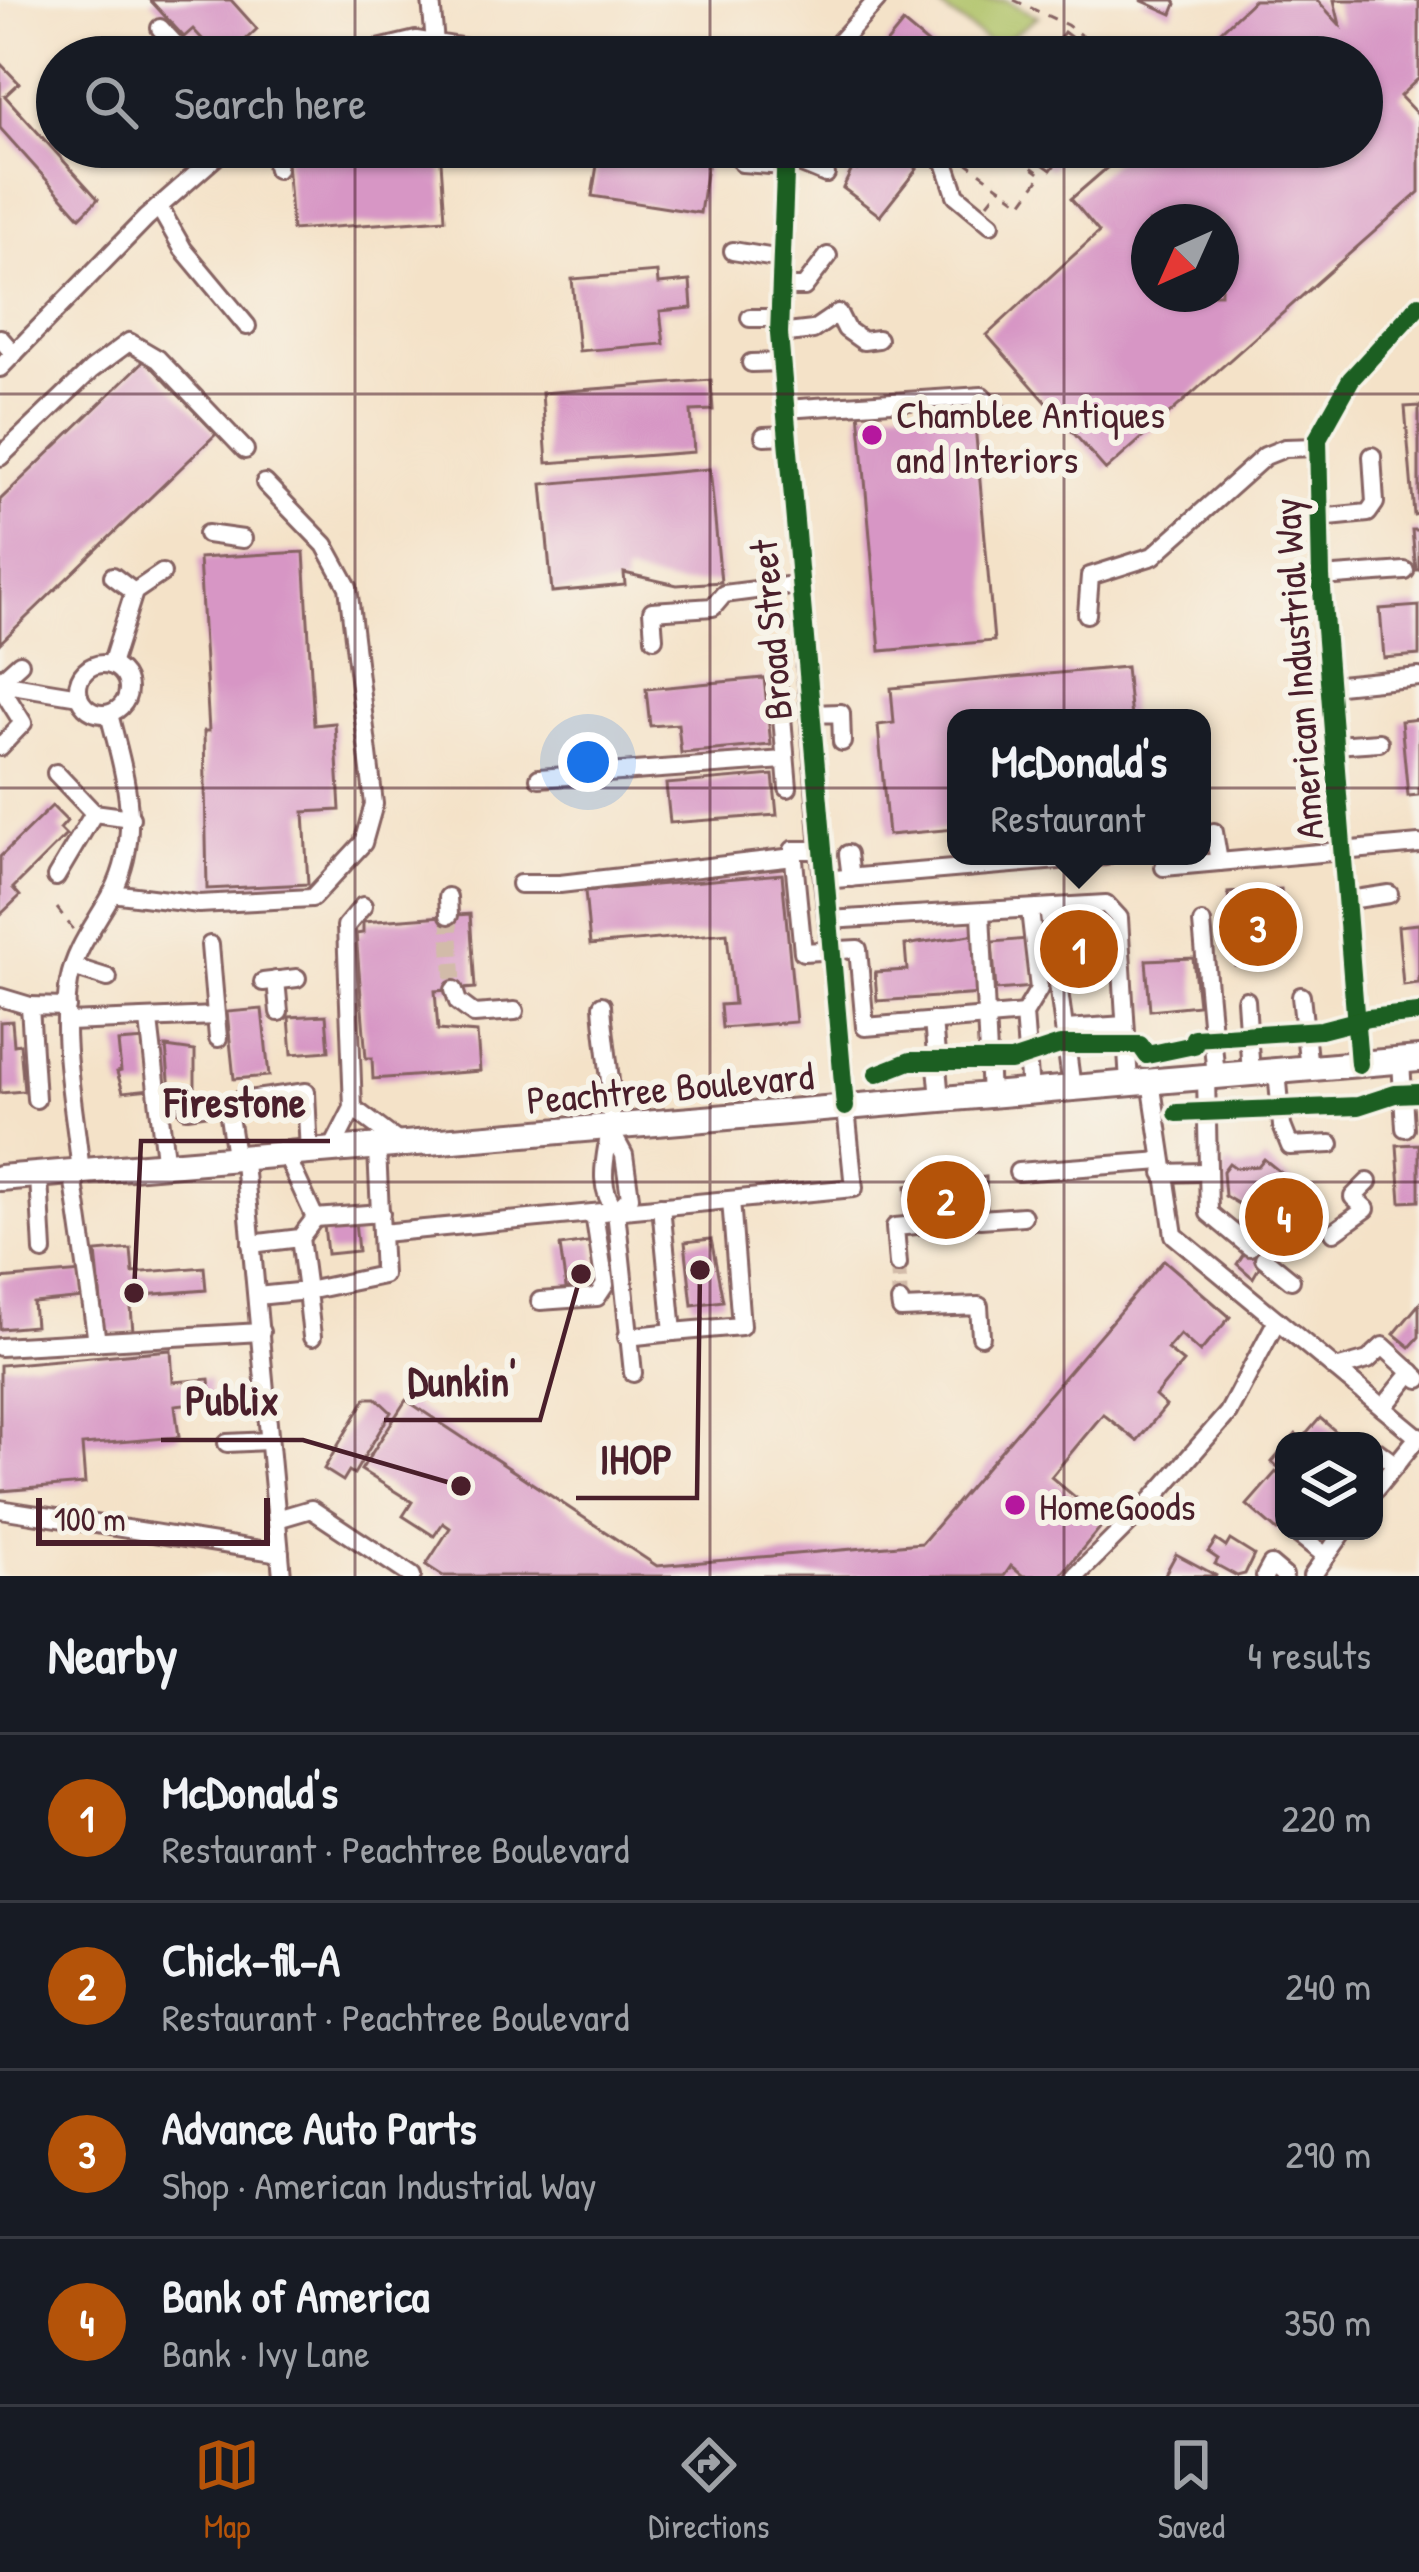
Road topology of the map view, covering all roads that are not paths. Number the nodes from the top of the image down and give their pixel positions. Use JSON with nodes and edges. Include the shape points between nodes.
{"nodes":[{"id":1,"x":431,"y":0,"type":"edge"},
{"id":2,"x":877,"y":0,"type":"edge"},
{"id":3,"x":160,"y":28,"type":"dead end"},
{"id":4,"x":167,"y":36,"type":"edge"},
{"id":5,"x":434,"y":36,"type":"edge"},
{"id":6,"x":845,"y":36,"type":"edge"},
{"id":7,"x":203,"y":168,"type":"edge"},
{"id":8,"x":785,"y":168,"type":"edge"},
{"id":9,"x":812,"y":168,"type":"edge"},
{"id":10,"x":947,"y":168,"type":"edge"},
{"id":11,"x":826,"y":174,"type":"dead end"},
{"id":12,"x":159,"y":207,"type":"junction"},
{"id":13,"x":992,"y":224,"type":"dead end"},
{"id":14,"x":733,"y":251,"type":"dead end"},
{"id":15,"x":828,"y":256,"type":"dead end"},
{"id":16,"x":781,"y":259,"type":"junction"},
{"id":17,"x":780,"y":287,"type":"junction"},
{"id":18,"x":1419,"y":304,"type":"edge"},
{"id":19,"x":750,"y":318,"type":"dead end"},
{"id":20,"x":247,"y":326,"type":"dead end"},
{"id":21,"x":779,"y":326,"type":"junction"},
{"id":22,"x":0,"y":338,"type":"edge"},
{"id":23,"x":878,"y":339,"type":"dead end"},
{"id":24,"x":14,"y":354,"type":"junction"},
{"id":25,"x":781,"y":362,"type":"junction"},
{"id":26,"x":752,"y":363,"type":"dead end"},
{"id":27,"x":0,"y":368,"type":"edge"},
{"id":28,"x":785,"y":409,"type":"junction"},
{"id":29,"x":998,"y":413,"type":"dead end"},
{"id":30,"x":787,"y":435,"type":"junction"},
{"id":31,"x":764,"y":436,"type":"dead end"},
{"id":32,"x":1318,"y":447,"type":"junction"},
{"id":33,"x":244,"y":450,"type":"dead end"},
{"id":34,"x":1372,"y":456,"type":"dead end"},
{"id":35,"x":0,"y":457,"type":"edge"},
{"id":36,"x":790,"y":482,"type":"junction"},
{"id":37,"x":265,"y":483,"type":"dead end"},
{"id":38,"x":772,"y":491,"type":"dead end"},
{"id":39,"x":1319,"y":518,"type":"junction"},
{"id":40,"x":207,"y":534,"type":"dead end"},
{"id":41,"x":243,"y":539,"type":"dead end"},
{"id":42,"x":1405,"y":572,"type":"dead end"},
{"id":43,"x":162,"y":573,"type":"dead end"},
{"id":44,"x":113,"y":576,"type":"dead end"},
{"id":45,"x":1321,"y":577,"type":"junction"},
{"id":46,"x":800,"y":590,"type":"junction"},
{"id":47,"x":134,"y":592,"type":"junction"},
{"id":48,"x":1087,"y":614,"type":"dead end"},
{"id":49,"x":655,"y":638,"type":"dead end"},
{"id":50,"x":20,"y":663,"type":"dead end"},
{"id":51,"x":111,"y":665,"type":"junction"},
{"id":52,"x":1419,"y":677,"type":"edge"},
{"id":53,"x":0,"y":684,"type":"edge"},
{"id":54,"x":1329,"y":686,"type":"junction"},
{"id":55,"x":780,"y":692,"type":"dead end"},
{"id":56,"x":79,"y":696,"type":"junction"},
{"id":57,"x":109,"y":714,"type":"junction"},
{"id":58,"x":811,"y":714,"type":"junction"},
{"id":59,"x":842,"y":742,"type":"dead end"},
{"id":60,"x":1379,"y":742,"type":"dead end"},
{"id":61,"x":1334,"y":745,"type":"junction"},
{"id":62,"x":0,"y":747,"type":"edge"},
{"id":63,"x":784,"y":760,"type":"junction"},
{"id":64,"x":56,"y":772,"type":"dead end"},
{"id":65,"x":539,"y":778,"type":"dead end"},
{"id":66,"x":788,"y":788,"type":"dead end"},
{"id":67,"x":94,"y":813,"type":"junction"},
{"id":68,"x":131,"y":818,"type":"junction"},
{"id":69,"x":1214,"y":832,"type":"dead end"},
{"id":70,"x":1419,"y":844,"type":"edge"},
{"id":71,"x":1341,"y":849,"type":"junction"},
{"id":72,"x":820,"y":850,"type":"junction"},
{"id":73,"x":848,"y":854,"type":"dead end"},
{"id":74,"x":794,"y":856,"type":"junction"},
{"id":75,"x":1219,"y":862,"type":"junction"},
{"id":76,"x":1211,"y":863,"type":"edge"},
{"id":77,"x":1002,"y":865,"type":"edge"},
{"id":78,"x":1186,"y":865,"type":"edge"},
{"id":79,"x":1164,"y":867,"type":"dead end"},
{"id":80,"x":56,"y":877,"type":"dead end"},
{"id":81,"x":851,"y":878,"type":"junction"},
{"id":82,"x":823,"y":880,"type":"junction"},
{"id":83,"x":520,"y":884,"type":"dead end"},
{"id":84,"x":112,"y":893,"type":"junction"},
{"id":85,"x":1389,"y":894,"type":"dead end"},
{"id":86,"x":1349,"y":900,"type":"junction"},
{"id":87,"x":364,"y":906,"type":"dead end"},
{"id":88,"x":1042,"y":912,"type":"junction"},
{"id":89,"x":981,"y":914,"type":"junction"},
{"id":90,"x":828,"y":920,"type":"junction"},
{"id":91,"x":1202,"y":923,"type":"dead end"},
{"id":92,"x":210,"y":945,"type":"dead end"},
{"id":93,"x":831,"y":951,"type":"junction"},
{"id":94,"x":73,"y":967,"type":"junction"},
{"id":95,"x":108,"y":978,"type":"dead end"},
{"id":96,"x":297,"y":978,"type":"dead end"},
{"id":97,"x":454,"y":990,"type":"dead end"},
{"id":98,"x":1301,"y":996,"type":"dead end"},
{"id":99,"x":0,"y":997,"type":"edge"},
{"id":100,"x":1246,"y":1000,"type":"dead end"},
{"id":101,"x":602,"y":1005,"type":"dead end"},
{"id":102,"x":30,"y":1006,"type":"junction"},
{"id":103,"x":515,"y":1011,"type":"dead end"},
{"id":104,"x":280,"y":1012,"type":"dead end"},
{"id":105,"x":864,"y":1013,"type":"junction"},
{"id":106,"x":1024,"y":1014,"type":"junction"},
{"id":107,"x":68,"y":1015,"type":"junction"},
{"id":108,"x":837,"y":1015,"type":"junction"},
{"id":109,"x":216,"y":1016,"type":"junction"},
{"id":110,"x":985,"y":1017,"type":"junction"},
{"id":111,"x":149,"y":1022,"type":"junction"},
{"id":112,"x":933,"y":1022,"type":"junction"},
{"id":113,"x":1125,"y":1025,"type":"junction"},
{"id":114,"x":1066,"y":1029,"type":"junction"},
{"id":115,"x":218,"y":1038,"type":"dead end"},
{"id":116,"x":1410,"y":1060,"type":"edge"},
{"id":117,"x":1359,"y":1064,"type":"junction"},
{"id":118,"x":1282,"y":1071,"type":"junction"},
{"id":119,"x":1211,"y":1077,"type":"junction"},
{"id":120,"x":1140,"y":1082,"type":"junction"},
{"id":121,"x":1072,"y":1088,"type":"junction"},
{"id":122,"x":1030,"y":1092,"type":"junction"},
{"id":123,"x":990,"y":1096,"type":"junction"},
{"id":124,"x":36,"y":1099,"type":"dead end"},
{"id":125,"x":940,"y":1100,"type":"junction"},
{"id":126,"x":227,"y":1103,"type":"junction"},
{"id":127,"x":845,"y":1107,"type":"junction"},
{"id":128,"x":187,"y":1108,"type":"dead end"},
{"id":129,"x":353,"y":1108,"type":"junction"},
{"id":130,"x":1405,"y":1128,"type":"dead end"},
{"id":131,"x":610,"y":1129,"type":"junction"},
{"id":132,"x":1330,"y":1144,"type":"dead end"},
{"id":133,"x":406,"y":1147,"type":"junction"},
{"id":134,"x":377,"y":1150,"type":"junction"},
{"id":135,"x":308,"y":1154,"type":"junction"},
{"id":136,"x":240,"y":1162,"type":"junction"},
{"id":137,"x":1162,"y":1167,"type":"junction"},
{"id":138,"x":166,"y":1168,"type":"junction"},
{"id":139,"x":1018,"y":1172,"type":"dead end"},
{"id":140,"x":1204,"y":1172,"type":"junction"},
{"id":141,"x":77,"y":1174,"type":"junction"},
{"id":142,"x":39,"y":1177,"type":"junction"},
{"id":143,"x":0,"y":1178,"type":"edge"},
{"id":144,"x":1368,"y":1182,"type":"dead end"},
{"id":145,"x":731,"y":1200,"type":"junction"},
{"id":146,"x":661,"y":1206,"type":"junction"},
{"id":147,"x":616,"y":1210,"type":"junction"},
{"id":148,"x":381,"y":1213,"type":"junction"},
{"id":149,"x":594,"y":1213,"type":"junction"},
{"id":150,"x":1023,"y":1216,"type":"dead end"},
{"id":151,"x":314,"y":1218,"type":"junction"},
{"id":152,"x":980,"y":1220,"type":"tunnel mouth"},
{"id":153,"x":927,"y":1224,"type":"tunnel mouth"},
{"id":154,"x":1334,"y":1232,"type":"dead end"},
{"id":155,"x":382,"y":1233,"type":"junction"},
{"id":156,"x":301,"y":1238,"type":"junction"},
{"id":157,"x":251,"y":1244,"type":"junction"},
{"id":158,"x":43,"y":1251,"type":"dead end"},
{"id":159,"x":898,"y":1264,"type":"tunnel mouth"},
{"id":160,"x":1291,"y":1280,"type":"dead end"},
{"id":161,"x":307,"y":1291,"type":"junction"},
{"id":162,"x":257,"y":1296,"type":"junction"},
{"id":163,"x":540,"y":1301,"type":"dead end"},
{"id":164,"x":900,"y":1302,"type":"dead end"},
{"id":165,"x":1277,"y":1320,"type":"junction"},
{"id":166,"x":261,"y":1332,"type":"junction"},
{"id":167,"x":673,"y":1332,"type":"junction"},
{"id":168,"x":981,"y":1336,"type":"dead end"},
{"id":169,"x":312,"y":1337,"type":"dead end"},
{"id":170,"x":627,"y":1337,"type":"junction"},
{"id":171,"x":98,"y":1342,"type":"junction"},
{"id":172,"x":0,"y":1347,"type":"edge"},
{"id":173,"x":1336,"y":1369,"type":"junction"},
{"id":174,"x":633,"y":1373,"type":"dead end"},
{"id":175,"x":1415,"y":1375,"type":"edge"},
{"id":176,"x":1383,"y":1408,"type":"junction"},
{"id":177,"x":1418,"y":1437,"type":"edge"},
{"id":178,"x":269,"y":1441,"type":"junction"},
{"id":179,"x":226,"y":1444,"type":"dead end"},
{"id":180,"x":1383,"y":1456,"type":"edge"},
{"id":181,"x":1396,"y":1465,"type":"junction"},
{"id":182,"x":1383,"y":1480,"type":"edge"},
{"id":183,"x":0,"y":1509,"type":"edge"},
{"id":184,"x":277,"y":1519,"type":"junction"},
{"id":185,"x":1306,"y":1540,"type":"edge"},
{"id":186,"x":1336,"y":1540,"type":"edge"},
{"id":187,"x":280,"y":1553,"type":"junction"},
{"id":188,"x":1326,"y":1556,"type":"junction"},
{"id":189,"x":282,"y":1576,"type":"edge"},
{"id":190,"x":412,"y":1576,"type":"edge"},
{"id":191,"x":1076,"y":1576,"type":"edge"},
{"id":192,"x":1265,"y":1576,"type":"edge"},
{"id":193,"x":1284,"y":1576,"type":"edge"},
{"id":194,"x":1312,"y":1576,"type":"edge"}],
"edges":[{"from":1,"to":5,"type":"street"},
{"from":2,"to":6,"type":"street"},
{"from":3,"to":4,"type":"street"},
{"from":7,"to":12,"type":"street"},
{"from":8,"to":16,"type":"street","name":"Broad Street"},
{"from":9,"to":11,"type":"street"},
{"from":10,"to":13,"type":"street","via":[[956,195]]},
{"from":12,"to":20,"type":"street"},
{"from":12,"to":24,"type":"street"},
{"from":14,"to":16,"type":"street"},
{"from":15,"to":17,"type":"street","via":[[804,287]]},
{"from":16,"to":17,"type":"street","name":"Broad Street"},
{"from":17,"to":21,"type":"street","name":"Broad Street"},
{"from":18,"to":32,"type":"street","name":"American Industrial Way","via":[[1351,379]]},
{"from":19,"to":21,"type":"street"},
{"from":21,"to":23,"type":"street","via":[[814,330],[838,313],[863,341]]},
{"from":21,"to":25,"type":"street","name":"Broad Street"},
{"from":22,"to":24,"type":"street"},
{"from":24,"to":27,"type":"street"},
{"from":25,"to":26,"type":"street"},
{"from":25,"to":28,"type":"street","name":"Broad Street"},
{"from":28,"to":29,"type":"street","via":[[982,396]]},
{"from":28,"to":30,"type":"street","name":"Broad Street"},
{"from":30,"to":31,"type":"street"},
{"from":30,"to":36,"type":"street","name":"Broad Street"},
{"from":32,"to":39,"type":"street","name":"American Industrial Way"},
{"from":32,"to":48,"type":"street","via":[[1265,456],[1154,556],[1090,575]]},
{"from":33,"to":35,"type":"street","via":[[158,359],[129,342]]},
{"from":34,"to":39,"type":"street","via":[[1375,503],[1368,513]]},
{"from":36,"to":38,"type":"street"},
{"from":36,"to":46,"type":"street","name":"Broad Street"},
{"from":37,"to":84,"type":"street","via":[[326,545],[348,586],[374,804],[363,843],[312,898]]},
{"from":39,"to":45,"type":"street","name":"American Industrial Way"},
{"from":40,"to":41,"type":"street"},
{"from":42,"to":45,"type":"street"},
{"from":43,"to":47,"type":"street"},
{"from":44,"to":47,"type":"street"},
{"from":45,"to":54,"type":"street","name":"American Industrial Way"},
{"from":46,"to":49,"type":"street","via":[[724,594],[713,607],[652,611]]},
{"from":46,"to":58,"type":"street","name":"Broad Street"},
{"from":47,"to":51,"type":"street"},
{"from":50,"to":53,"type":"street"},
{"from":51,"to":56,"type":"street","via":[[86,670]]},
{"from":51,"to":57,"type":"street","via":[[129,688],[124,705]]},
{"from":52,"to":54,"type":"street"},
{"from":53,"to":56,"type":"street"},
{"from":53,"to":62,"type":"street","via":[[23,723]]},
{"from":54,"to":61,"type":"street","name":"American Industrial Way"},
{"from":55,"to":63,"type":"street"},
{"from":56,"to":57,"type":"street","via":[[91,711]]},
{"from":57,"to":68,"type":"street"},
{"from":58,"to":59,"type":"street","via":[[841,713]]},
{"from":58,"to":72,"type":"street","name":"Broad Street"},
{"from":60,"to":61,"type":"street"},
{"from":61,"to":71,"type":"street","name":"American Industrial Way"},
{"from":63,"to":65,"type":"street"},
{"from":63,"to":66,"type":"street"},
{"from":64,"to":67,"type":"street"},
{"from":67,"to":68,"type":"street"},
{"from":67,"to":80,"type":"street"},
{"from":68,"to":84,"type":"street"},
{"from":69,"to":75,"type":"street"},
{"from":70,"to":71,"type":"street"},
{"from":71,"to":75,"type":"street"},
{"from":71,"to":86,"type":"street","name":"American Industrial Way"},
{"from":72,"to":74,"type":"street"},
{"from":72,"to":82,"type":"street","name":"Broad Street"},
{"from":73,"to":81,"type":"street"},
{"from":74,"to":83,"type":"street"},
{"from":74,"to":93,"type":"street","via":[[803,952]]},
{"from":75,"to":76,"type":"street"},
{"from":77,"to":81,"type":"street"},
{"from":78,"to":79,"type":"street"},
{"from":81,"to":82,"type":"street"},
{"from":82,"to":90,"type":"street","name":"Broad Street"},
{"from":84,"to":94,"type":"street"},
{"from":85,"to":86,"type":"street"},
{"from":86,"to":117,"type":"street","name":"American Industrial Way"},
{"from":87,"to":129,"type":"street","via":[[346,926]]},
{"from":88,"to":89,"type":"street"},
{"from":88,"to":106,"type":"street","via":[[1039,989]]},
{"from":88,"to":113,"type":"street","via":[[1106,904],[1119,918]]},
{"from":88,"to":114,"type":"street"},
{"from":89,"to":90,"type":"street"},
{"from":89,"to":110,"type":"street"},
{"from":90,"to":93,"type":"street","name":"Broad Street"},
{"from":91,"to":119,"type":"street"},
{"from":92,"to":109,"type":"street"},
{"from":93,"to":105,"type":"street","via":[[858,950]]},
{"from":93,"to":108,"type":"street","name":"Broad Street"},
{"from":94,"to":95,"type":"street"},
{"from":94,"to":107,"type":"street"},
{"from":96,"to":104,"type":"street","via":[[269,981]]},
{"from":97,"to":103,"type":"street","via":[[474,1014]]},
{"from":98,"to":118,"type":"street"},
{"from":99,"to":102,"type":"street"},
{"from":100,"to":118,"type":"street"},
{"from":101,"to":131,"type":"street"},
{"from":102,"to":107,"type":"street"},
{"from":102,"to":124,"type":"street"},
{"from":105,"to":108,"type":"street"},
{"from":105,"to":112,"type":"street","via":[[866,1027]]},
{"from":106,"to":110,"type":"street"},
{"from":106,"to":122,"type":"street"},
{"from":107,"to":111,"type":"street"},
{"from":107,"to":141,"type":"street"},
{"from":108,"to":127,"type":"street","name":"Broad Street"},
{"from":109,"to":111,"type":"street"},
{"from":109,"to":115,"type":"street"},
{"from":110,"to":112,"type":"street"},
{"from":110,"to":123,"type":"street"},
{"from":111,"to":138,"type":"street"},
{"from":112,"to":125,"type":"street"},
{"from":113,"to":114,"type":"street"},
{"from":113,"to":120,"type":"street"},
{"from":114,"to":121,"type":"street"},
{"from":116,"to":117,"type":"highway","name":"Peachtree Boulevard"},
{"from":116,"to":130,"type":"street"},
{"from":117,"to":118,"type":"highway","name":"Peachtree Boulevard"},
{"from":118,"to":119,"type":"highway","name":"Peachtree Boulevard"},
{"from":118,"to":132,"type":"street","via":[[1289,1140]]},
{"from":119,"to":120,"type":"highway","name":"Peachtree Boulevard"},
{"from":119,"to":140,"type":"street"},
{"from":120,"to":121,"type":"highway","name":"Peachtree Boulevard"},
{"from":120,"to":137,"type":"street"},
{"from":121,"to":122,"type":"highway","name":"Peachtree Boulevard"},
{"from":122,"to":123,"type":"highway","name":"Peachtree Boulevard"},
{"from":123,"to":125,"type":"highway","name":"Peachtree Boulevard"},
{"from":125,"to":127,"type":"highway","name":"Peachtree Boulevard"},
{"from":126,"to":128,"type":"street"},
{"from":126,"to":135,"type":"street","via":[[306,1092]]},
{"from":126,"to":136,"type":"street"},
{"from":127,"to":131,"type":"highway","name":"Peachtree Boulevard"},
{"from":127,"to":145,"type":"street","name":"Broad Street","via":[[854,1188]]},
{"from":129,"to":133,"type":"street"},
{"from":129,"to":135,"type":"street"},
{"from":131,"to":133,"type":"highway","name":"Peachtree Boulevard"},
{"from":131,"to":147,"type":"street","via":[[624,1155],[630,1197]]},
{"from":133,"to":134,"type":"highway","name":"Peachtree Boulevard"},
{"from":134,"to":135,"type":"highway","name":"Peachtree Boulevard"},
{"from":134,"to":148,"type":"street"},
{"from":135,"to":136,"type":"highway","name":"Peachtree Boulevard"},
{"from":135,"to":151,"type":"street"},
{"from":136,"to":138,"type":"highway","name":"Peachtree Boulevard"},
{"from":136,"to":157,"type":"street"},
{"from":137,"to":139,"type":"street"},
{"from":137,"to":140,"type":"street"},
{"from":137,"to":165,"type":"street","via":[[1174,1235]]},
{"from":138,"to":141,"type":"highway","name":"Peachtree Boulevard"},
{"from":140,"to":160,"type":"street","via":[[1209,1213]]},
{"from":141,"to":142,"type":"highway","name":"Peachtree Boulevard"},
{"from":141,"to":171,"type":"street","via":[[80,1247],[88,1256]]},
{"from":142,"to":143,"type":"highway","name":"Peachtree Boulevard"},
{"from":142,"to":158,"type":"street"},
{"from":144,"to":154,"type":"street","via":[[1353,1197],[1366,1209]]},
{"from":145,"to":146,"type":"street"},
{"from":145,"to":167,"type":"street","via":[[741,1326]]},
{"from":146,"to":147,"type":"street"},
{"from":146,"to":167,"type":"street"},
{"from":147,"to":149,"type":"street"},
{"from":147,"to":170,"type":"street"},
{"from":148,"to":151,"type":"street"},
{"from":148,"to":155,"type":"street"},
{"from":149,"to":155,"type":"street"},
{"from":149,"to":163,"type":"street","via":[[605,1285],[597,1297]]},
{"from":150,"to":152,"type":"street"},
{"from":151,"to":156,"type":"street"},
{"from":153,"to":159,"type":"street","via":[[896,1227]]},
{"from":155,"to":161,"type":"street","via":[[383,1276]]},
{"from":156,"to":157,"type":"street"},
{"from":156,"to":161,"type":"street"},
{"from":157,"to":162,"type":"street"},
{"from":161,"to":162,"type":"street"},
{"from":161,"to":169,"type":"street"},
{"from":162,"to":166,"type":"street"},
{"from":164,"to":168,"type":"street","via":[[901,1309],[979,1306]]},
{"from":165,"to":173,"type":"street"},
{"from":165,"to":191,"type":"street","via":[[1228,1413]]},
{"from":166,"to":171,"type":"street","via":[[215,1341]]},
{"from":166,"to":178,"type":"street"},
{"from":167,"to":170,"type":"street"},
{"from":170,"to":174,"type":"street"},
{"from":171,"to":172,"type":"street"},
{"from":173,"to":175,"type":"street","via":[[1383,1346]]},
{"from":173,"to":176,"type":"street"},
{"from":175,"to":176,"type":"street"},
{"from":176,"to":177,"type":"street"},
{"from":177,"to":181,"type":"street"},
{"from":178,"to":179,"type":"street"},
{"from":178,"to":184,"type":"street"},
{"from":180,"to":181,"type":"street"},
{"from":181,"to":182,"type":"street"},
{"from":183,"to":187,"type":"street"},
{"from":184,"to":187,"type":"street"},
{"from":184,"to":190,"type":"street","via":[[311,1509]]},
{"from":185,"to":188,"type":"street"},
{"from":186,"to":188,"type":"street"},
{"from":187,"to":189,"type":"street"},
{"from":188,"to":194,"type":"street"},
{"from":192,"to":193,"type":"street","via":[[1271,1565]]}]}
